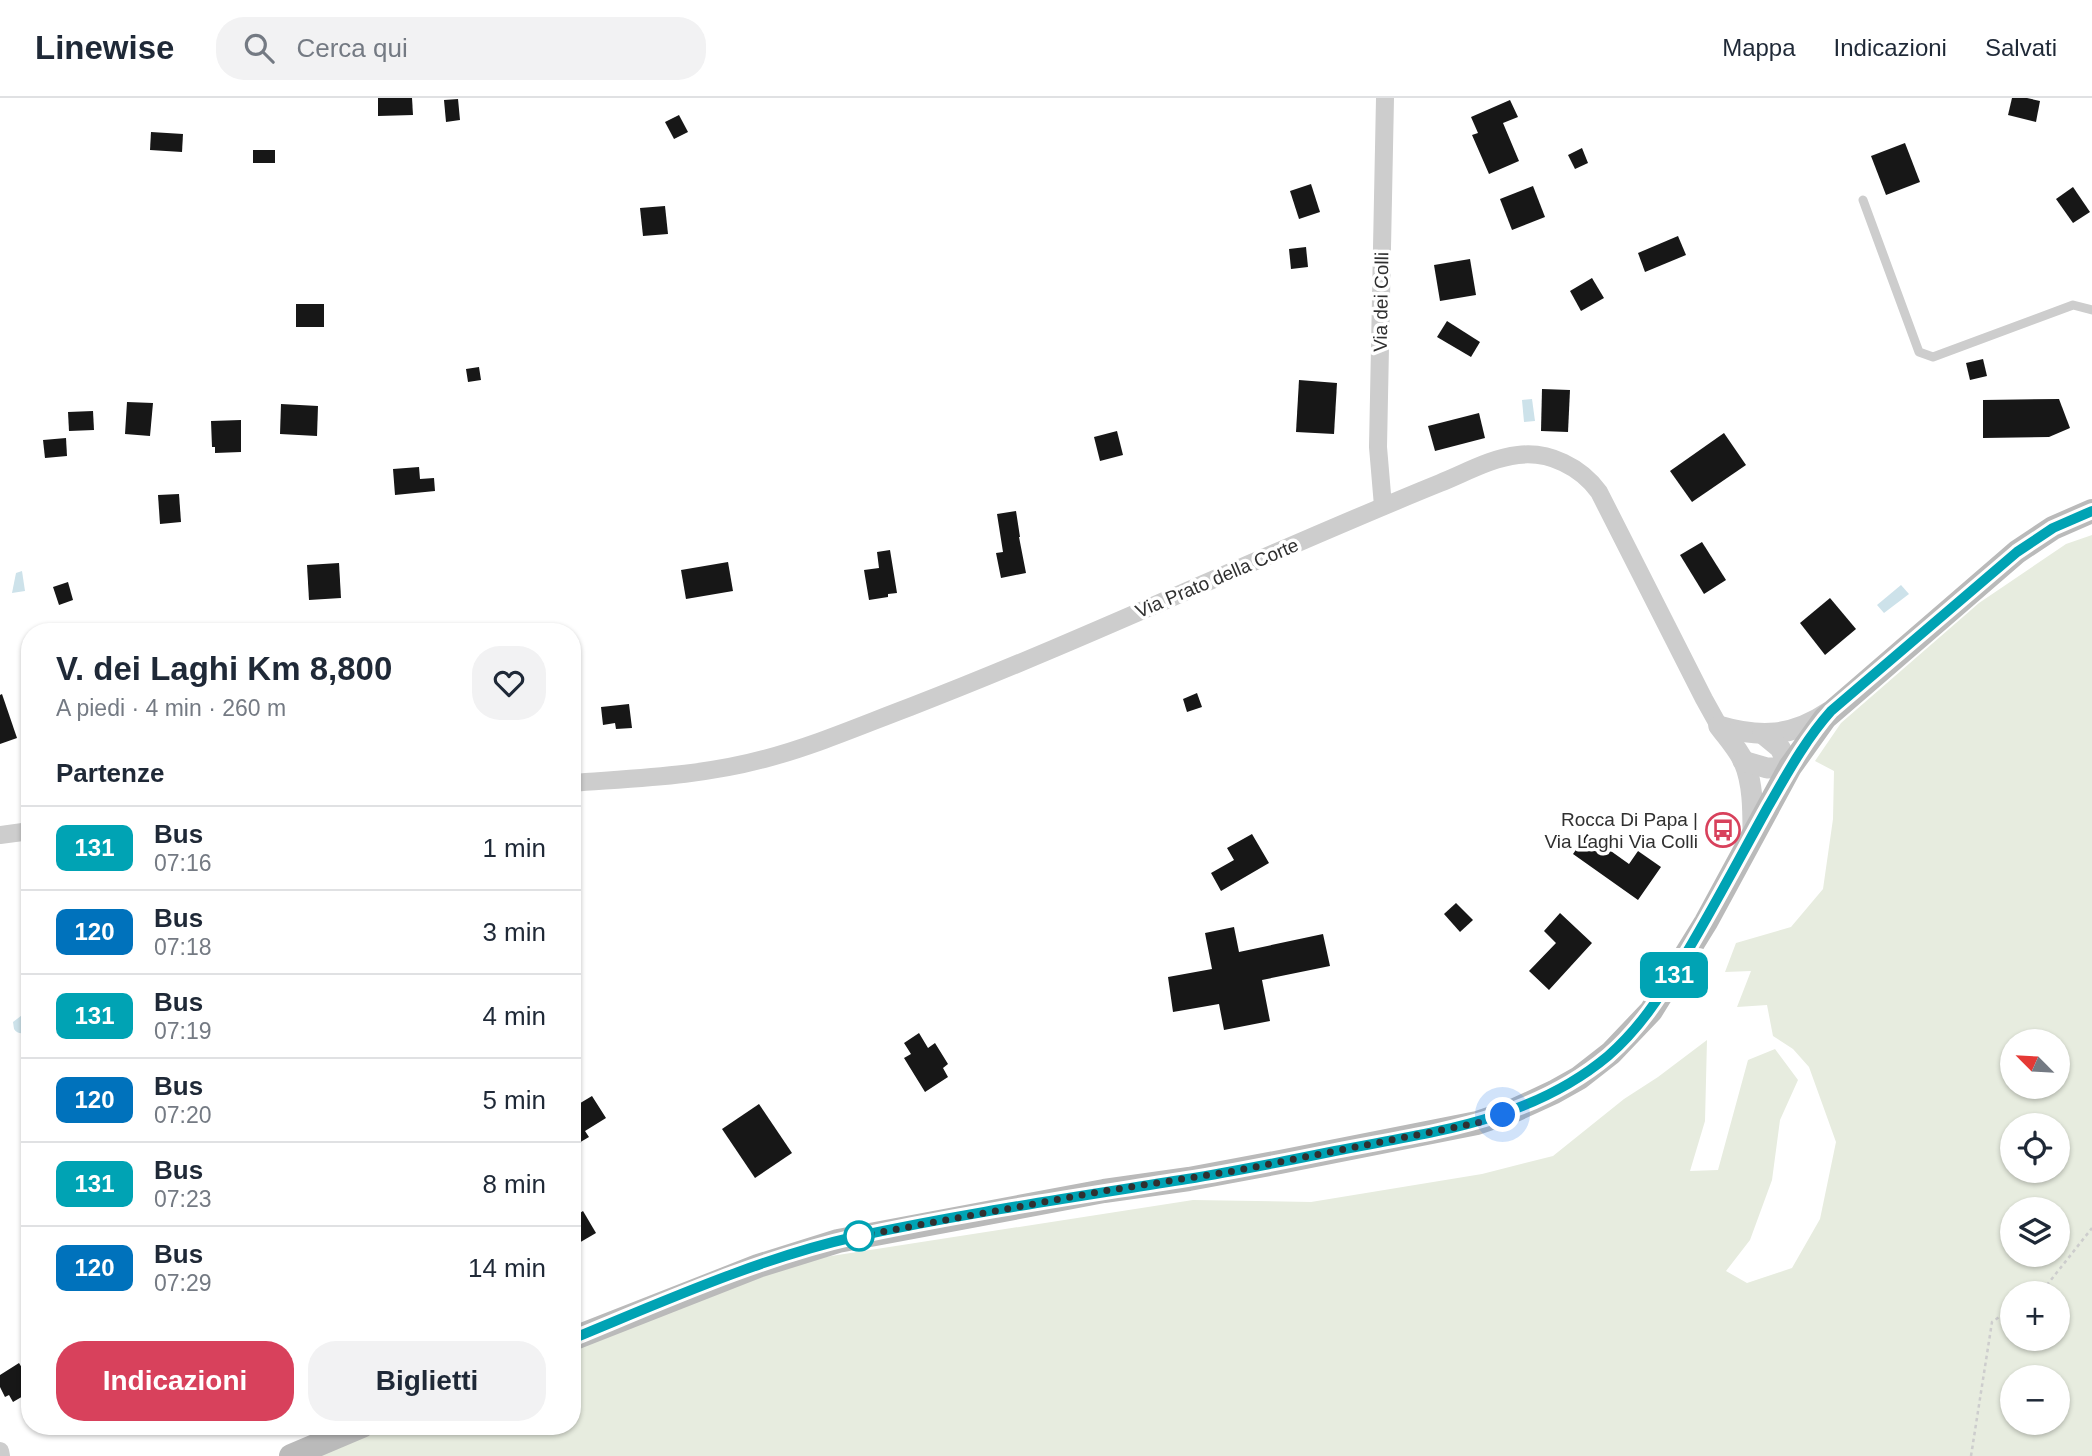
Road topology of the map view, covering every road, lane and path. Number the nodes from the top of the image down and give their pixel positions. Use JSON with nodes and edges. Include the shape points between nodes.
{"nodes":[{"id":1,"x":1385,"y":98,"type":"edge"},
{"id":2,"x":1863,"y":200,"type":"dead end"},
{"id":3,"x":2092,"y":310,"type":"edge"},
{"id":4,"x":1383,"y":506,"type":"junction"},
{"id":5,"x":2092,"y":511,"type":"edge"},
{"id":6,"x":1836,"y":706,"type":"junction"},
{"id":7,"x":1719,"y":726,"type":"junction"},
{"id":8,"x":1763,"y":734,"type":"junction"},
{"id":9,"x":1743,"y":761,"type":"junction"},
{"id":10,"x":1790,"y":767,"type":"junction"},
{"id":11,"x":581,"y":782,"type":"edge"},
{"id":12,"x":21,"y":832,"type":"edge"},
{"id":13,"x":1754,"y":833,"type":"junction"},
{"id":14,"x":0,"y":835,"type":"edge"},
{"id":15,"x":2092,"y":1228,"type":"edge"},
{"id":16,"x":2050,"y":1281,"type":"edge"},
{"id":17,"x":2000,"y":1316,"type":"edge"},
{"id":18,"x":581,"y":1335,"type":"edge"},
{"id":19,"x":341,"y":1435,"type":"edge"},
{"id":20,"x":0,"y":1451,"type":"edge"},
{"id":21,"x":1,"y":1456,"type":"edge"},
{"id":22,"x":291,"y":1456,"type":"edge"},
{"id":23,"x":1971,"y":1456,"type":"edge"}],
"edges":[{"from":1,"to":4,"type":"street","name":"Via dei Colli","via":[[1378,447]]},
{"from":2,"to":3,"type":"lane","via":[[1919,352],[1933,357],[2073,305]]},
{"from":4,"to":7,"type":"street","name":"Via Prato della Corte","via":[[1509,456],[1535,454],[1576,470],[1605,501]]},
{"from":4,"to":11,"type":"street","name":"Via Prato della Corte","via":[[996,674],[804,747],[706,771]]},
{"from":5,"to":6,"type":"main road","via":[[2053,528],[2017,552]]},
{"from":6,"to":8,"type":"street","via":[[1799,728]]},
{"from":6,"to":10,"type":"main road"},
{"from":7,"to":8,"type":"street"},
{"from":7,"to":9,"type":"street"},
{"from":8,"to":10,"type":"street","via":[[1780,748]]},
{"from":9,"to":10,"type":"street","via":[[1768,768]]},
{"from":9,"to":13,"type":"street"},
{"from":10,"to":13,"type":"main road"},
{"from":12,"to":14,"type":"street"},
{"from":13,"to":18,"type":"main road","via":[[1706,922],[1645,1019],[1595,1066],[1529,1104],[1477,1123],[838,1241],[747,1270]]},
{"from":15,"to":16,"type":"path"},
{"from":17,"to":23,"type":"path","via":[[1992,1322]]},
{"from":19,"to":22,"type":"main road"},
{"from":20,"to":21,"type":"street"}]}
